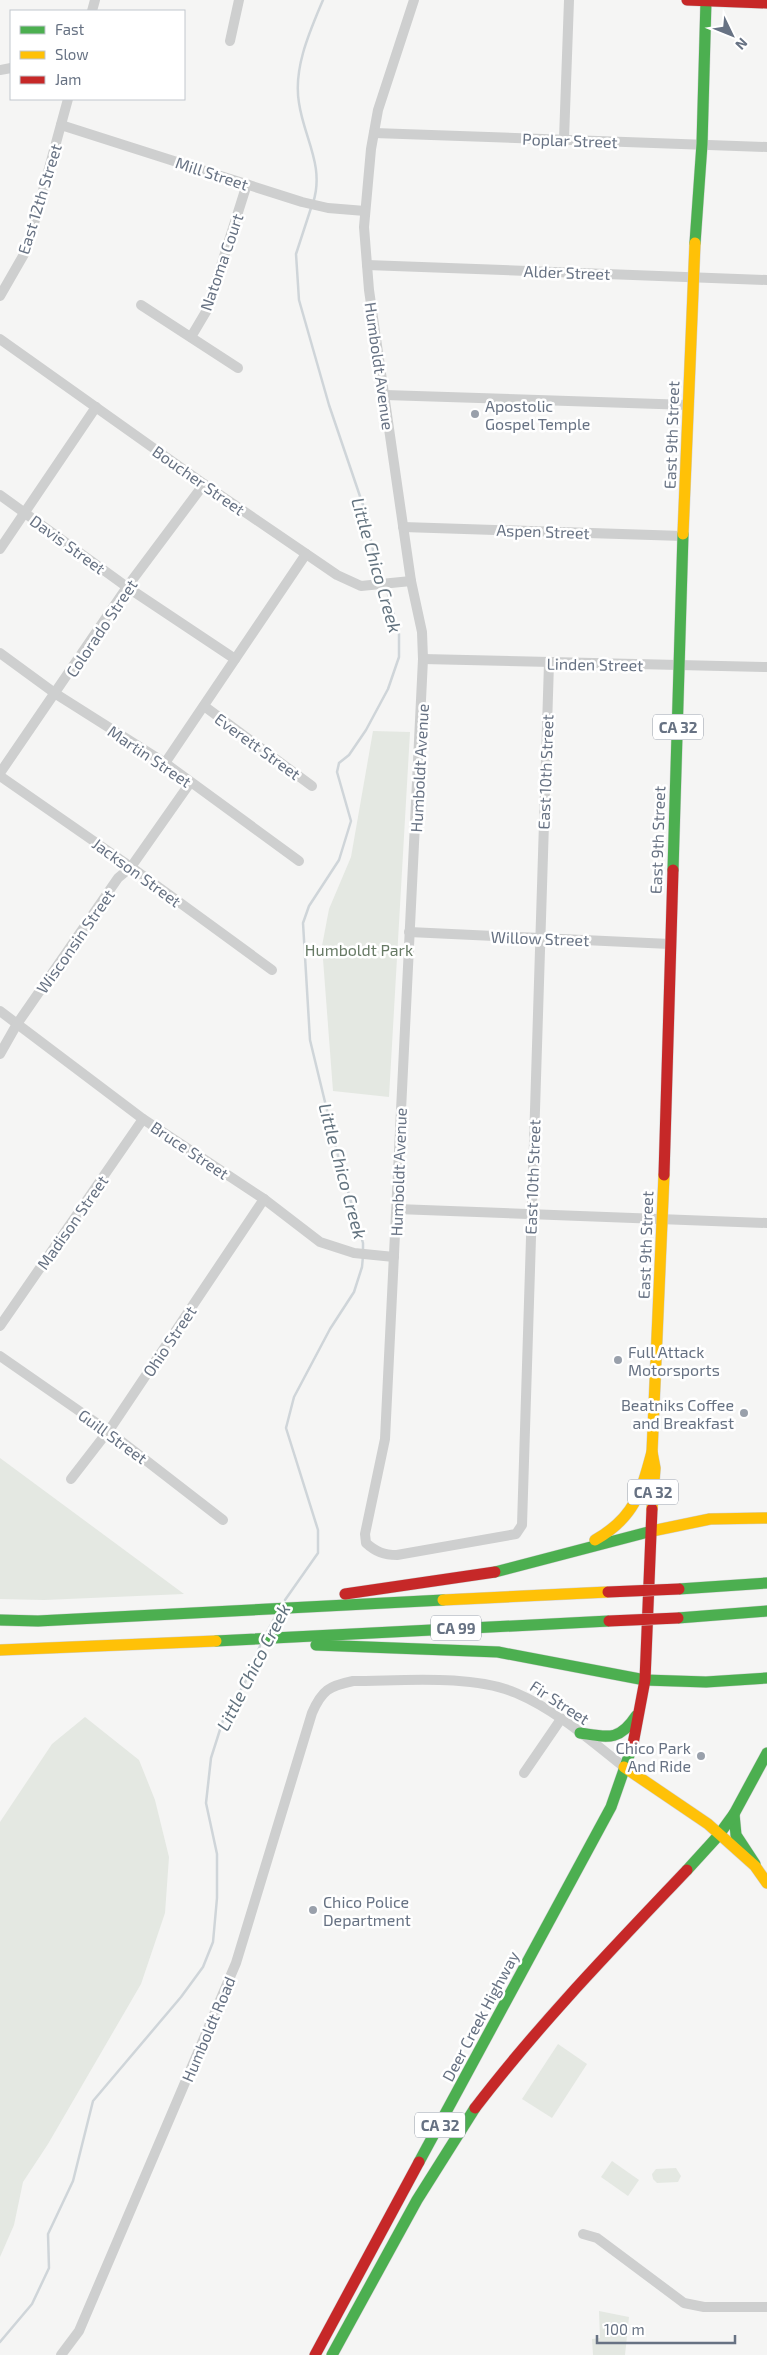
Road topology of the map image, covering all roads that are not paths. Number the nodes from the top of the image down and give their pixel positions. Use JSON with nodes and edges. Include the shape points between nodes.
{"nodes":[{"id":1,"x":238,"y":0,"type":"edge"},
{"id":2,"x":414,"y":0,"type":"edge"},
{"id":3,"x":569,"y":0,"type":"edge"},
{"id":4,"x":687,"y":0,"type":"edge"},
{"id":5,"x":706,"y":0,"type":"edge"},
{"id":6,"x":767,"y":3,"type":"edge"},
{"id":7,"x":230,"y":41,"type":"dead end"},
{"id":8,"x":68,"y":100,"type":"edge"},
{"id":9,"x":61,"y":125,"type":"junction"},
{"id":10,"x":374,"y":134,"type":"junction"},
{"id":11,"x":564,"y":139,"type":"junction"},
{"id":12,"x":702,"y":144,"type":"junction"},
{"id":13,"x":767,"y":147,"type":"edge"},
{"id":14,"x":247,"y":184,"type":"junction"},
{"id":15,"x":365,"y":211,"type":"junction"},
{"id":16,"x":367,"y":265,"type":"junction"},
{"id":17,"x":693,"y":277,"type":"junction"},
{"id":18,"x":767,"y":280,"type":"edge"},
{"id":19,"x":0,"y":296,"type":"edge"},
{"id":20,"x":141,"y":305,"type":"dead end"},
{"id":21,"x":191,"y":337,"type":"junction"},
{"id":22,"x":0,"y":339,"type":"edge"},
{"id":23,"x":238,"y":368,"type":"dead end"},
{"id":24,"x":385,"y":396,"type":"junction"},
{"id":25,"x":688,"y":405,"type":"junction"},
{"id":26,"x":96,"y":407,"type":"junction"},
{"id":27,"x":204,"y":484,"type":"junction"},
{"id":28,"x":0,"y":495,"type":"edge"},
{"id":29,"x":25,"y":513,"type":"junction"},
{"id":30,"x":403,"y":527,"type":"junction"},
{"id":31,"x":683,"y":536,"type":"junction"},
{"id":32,"x":0,"y":549,"type":"edge"},
{"id":33,"x":306,"y":554,"type":"junction"},
{"id":34,"x":411,"y":581,"type":"junction"},
{"id":35,"x":127,"y":587,"type":"junction"},
{"id":36,"x":0,"y":653,"type":"edge"},
{"id":37,"x":235,"y":659,"type":"junction"},
{"id":38,"x":423,"y":659,"type":"junction"},
{"id":39,"x":549,"y":663,"type":"junction"},
{"id":40,"x":680,"y":665,"type":"junction"},
{"id":41,"x":767,"y":668,"type":"edge"},
{"id":42,"x":56,"y":694,"type":"junction"},
{"id":43,"x":204,"y":706,"type":"junction"},
{"id":44,"x":164,"y":763,"type":"junction"},
{"id":45,"x":0,"y":774,"type":"edge"},
{"id":46,"x":190,"y":783,"type":"junction"},
{"id":47,"x":312,"y":786,"type":"dead end"},
{"id":48,"x":299,"y":861,"type":"dead end"},
{"id":49,"x":131,"y":867,"type":"junction"},
{"id":50,"x":409,"y":932,"type":"junction"},
{"id":51,"x":539,"y":938,"type":"junction"},
{"id":52,"x":670,"y":944,"type":"junction"},
{"id":53,"x":272,"y":970,"type":"dead end"},
{"id":54,"x":0,"y":1011,"type":"edge"},
{"id":55,"x":18,"y":1024,"type":"junction"},
{"id":56,"x":0,"y":1054,"type":"edge"},
{"id":57,"x":143,"y":1119,"type":"junction"},
{"id":58,"x":264,"y":1199,"type":"junction"},
{"id":59,"x":397,"y":1209,"type":"junction"},
{"id":60,"x":531,"y":1215,"type":"junction"},
{"id":61,"x":663,"y":1219,"type":"junction"},
{"id":62,"x":767,"y":1223,"type":"edge"},
{"id":63,"x":394,"y":1257,"type":"junction"},
{"id":64,"x":0,"y":1326,"type":"edge"},
{"id":65,"x":0,"y":1356,"type":"edge"},
{"id":66,"x":108,"y":1431,"type":"junction"},
{"id":67,"x":652,"y":1452,"type":"junction"},
{"id":68,"x":71,"y":1480,"type":"dead end"},
{"id":69,"x":767,"y":1518,"type":"edge"},
{"id":70,"x":223,"y":1520,"type":"dead end"},
{"id":71,"x":652,"y":1531,"type":"junction"},
{"id":72,"x":366,"y":1543,"type":"joint"},
{"id":73,"x":538,"y":1562,"type":"junction"},
{"id":74,"x":762,"y":1583,"type":"edge"},
{"id":75,"x":306,"y":1602,"type":"junction"},
{"id":76,"x":763,"y":1611,"type":"edge"},
{"id":77,"x":0,"y":1620,"type":"edge"},
{"id":78,"x":287,"y":1637,"type":"junction"},
{"id":79,"x":0,"y":1650,"type":"edge"},
{"id":80,"x":767,"y":1678,"type":"edge"},
{"id":81,"x":645,"y":1680,"type":"junction"},
{"id":82,"x":325,"y":1691,"type":"joint"},
{"id":83,"x":640,"y":1710,"type":"junction"},
{"id":84,"x":561,"y":1719,"type":"junction"},
{"id":85,"x":580,"y":1733,"type":"junction"},
{"id":86,"x":767,"y":1753,"type":"edge"},
{"id":87,"x":624,"y":1766,"type":"junction"},
{"id":88,"x":524,"y":1773,"type":"dead end"},
{"id":89,"x":734,"y":1814,"type":"junction"},
{"id":90,"x":718,"y":1836,"type":"junction"},
{"id":91,"x":755,"y":1864,"type":"junction"},
{"id":92,"x":767,"y":1883,"type":"edge"},
{"id":93,"x":583,"y":2234,"type":"dead end"},
{"id":94,"x":767,"y":2307,"type":"edge"},
{"id":95,"x":61,"y":2355,"type":"edge"},
{"id":96,"x":315,"y":2355,"type":"edge"},
{"id":97,"x":332,"y":2355,"type":"edge"}],
"edges":[{"from":1,"to":7,"type":"street"},
{"from":2,"to":10,"type":"street","name":"Humboldt Avenue","via":[[378,110]]},
{"from":3,"to":11,"type":"street"},
{"from":4,"to":5,"type":"main road"},
{"from":5,"to":6,"type":"main road"},
{"from":5,"to":12,"type":"main road","name":"East 9th Street","number":"CA 32"},
{"from":8,"to":9,"type":"street","name":"East 12th Street"},
{"from":9,"to":14,"type":"street","name":"Mill Street"},
{"from":9,"to":19,"type":"street","name":"East 12th Street","via":[[27,249]]},
{"from":10,"to":11,"type":"street","name":"Poplar Street"},
{"from":10,"to":15,"type":"street","name":"Humboldt Avenue"},
{"from":11,"to":12,"type":"street","name":"Poplar Street"},
{"from":12,"to":13,"type":"street","name":"Poplar Street"},
{"from":12,"to":17,"type":"main road","name":"East 9th Street","number":"CA 32"},
{"from":14,"to":15,"type":"street","name":"Mill Street","via":[[328,208]]},
{"from":14,"to":21,"type":"street","name":"Natoma Court","via":[[207,310]]},
{"from":15,"to":16,"type":"street","name":"Humboldt Avenue"},
{"from":16,"to":17,"type":"street","name":"Alder Street"},
{"from":16,"to":24,"type":"street","name":"Humboldt Avenue"},
{"from":17,"to":18,"type":"street","name":"Alder Street"},
{"from":17,"to":25,"type":"main road","name":"East 9th Street","number":"CA 32"},
{"from":20,"to":21,"type":"street"},
{"from":21,"to":23,"type":"street"},
{"from":22,"to":26,"type":"street","name":"Boucher Street"},
{"from":24,"to":25,"type":"street"},
{"from":24,"to":30,"type":"street","name":"Humboldt Avenue"},
{"from":25,"to":31,"type":"main road","name":"East 9th Street","number":"CA 32"},
{"from":26,"to":27,"type":"street","name":"Boucher Street"},
{"from":26,"to":29,"type":"street"},
{"from":27,"to":33,"type":"street","name":"Boucher Street"},
{"from":27,"to":35,"type":"street","name":"Colorado Street"},
{"from":28,"to":29,"type":"street","name":"Davis Street"},
{"from":29,"to":32,"type":"street"},
{"from":29,"to":35,"type":"street","name":"Davis Street"},
{"from":30,"to":31,"type":"street","name":"Aspen Street"},
{"from":30,"to":34,"type":"street","name":"Humboldt Avenue"},
{"from":31,"to":40,"type":"main road","name":"East 9th Street","number":"CA 32"},
{"from":33,"to":34,"type":"street","name":"Boucher Street","via":[[337,575],[361,586]]},
{"from":33,"to":37,"type":"street"},
{"from":34,"to":38,"type":"street","name":"Humboldt Avenue","via":[[422,632]]},
{"from":35,"to":37,"type":"street","name":"Davis Street"},
{"from":35,"to":42,"type":"street","name":"Colorado Street"},
{"from":36,"to":42,"type":"street","name":"Martin Street"},
{"from":37,"to":43,"type":"street"},
{"from":38,"to":39,"type":"street","name":"Linden Street"},
{"from":38,"to":50,"type":"street","name":"Humboldt Avenue"},
{"from":39,"to":40,"type":"street","name":"Linden Street"},
{"from":39,"to":51,"type":"street","name":"East 10th Street"},
{"from":40,"to":41,"type":"street","name":"Linden Street"},
{"from":40,"to":52,"type":"main road","name":"East 9th Street","number":"CA 32"},
{"from":42,"to":44,"type":"street","name":"Martin Street"},
{"from":42,"to":45,"type":"street","name":"Colorado Street"},
{"from":43,"to":44,"type":"street"},
{"from":43,"to":47,"type":"street","name":"Everett Street"},
{"from":44,"to":46,"type":"street","name":"Martin Street"},
{"from":45,"to":49,"type":"street","name":"Jackson Street"},
{"from":46,"to":48,"type":"street","name":"Martin Street"},
{"from":46,"to":49,"type":"street","name":"Wisconsin Street"},
{"from":49,"to":53,"type":"street","name":"Jackson Street"},
{"from":49,"to":55,"type":"street","name":"Wisconsin Street","via":[[118,878]]},
{"from":50,"to":51,"type":"street","name":"Willow Street"},
{"from":50,"to":59,"type":"street","name":"Humboldt Avenue"},
{"from":51,"to":52,"type":"street","name":"Willow Street"},
{"from":51,"to":60,"type":"street","name":"East 10th Street"},
{"from":52,"to":61,"type":"main road","name":"East 9th Street","number":"CA 32"},
{"from":54,"to":55,"type":"street","name":"Bruce Street"},
{"from":55,"to":56,"type":"street","name":"Wisconsin Street"},
{"from":55,"to":57,"type":"street","name":"Bruce Street"},
{"from":57,"to":58,"type":"street","name":"Bruce Street"},
{"from":57,"to":64,"type":"street","name":"Madison Street"},
{"from":58,"to":63,"type":"street","name":"Bruce Street","via":[[320,1242],[354,1253]]},
{"from":58,"to":66,"type":"street","name":"Ohio Street"},
{"from":59,"to":60,"type":"street"},
{"from":59,"to":63,"type":"street","name":"Humboldt Avenue"},
{"from":60,"to":61,"type":"street"},
{"from":60,"to":72,"type":"street","name":"East 10th Street","via":[[522,1525],[516,1534],[397,1555],[386,1555]]},
{"from":61,"to":62,"type":"street"},
{"from":61,"to":67,"type":"main road","name":"East 9th Street","number":"CA 32"},
{"from":63,"to":72,"type":"street","name":"Humboldt Avenue","via":[[385,1438],[372,1494]]},
{"from":65,"to":66,"type":"street","name":"Guill Street"},
{"from":66,"to":68,"type":"street","name":"Ohio Street"},
{"from":66,"to":70,"type":"street","name":"Guill Street"},
{"from":67,"to":71,"type":"main road","name":"East 9th Street","number":"CA 32"},
{"from":67,"to":73,"type":"main road","via":[[638,1500],[624,1520],[596,1540]]},
{"from":69,"to":71,"type":"main road","via":[[710,1519]]},
{"from":71,"to":73,"type":"main road"},
{"from":71,"to":81,"type":"main road","name":"East 9th Street","number":"CA 32"},
{"from":73,"to":75,"type":"main road","via":[[483,1575]]},
{"from":74,"to":75,"type":"main road","number":"CA 99","bridge":true,"via":[[608,1592]]},
{"from":75,"to":77,"type":"main road","number":"CA 99","via":[[261,1608],[38,1621]]},
{"from":76,"to":78,"type":"main road","number":"CA 99","bridge":true},
{"from":78,"to":79,"type":"main road","number":"CA 99"},
{"from":78,"to":81,"type":"main road","via":[[303,1644],[498,1652]]},
{"from":80,"to":81,"type":"main road","via":[[691,1684]]},
{"from":81,"to":83,"type":"main road","name":"Deer Creek Highway","number":"CA 32"},
{"from":82,"to":84,"type":"street","name":"Fir Street","via":[[337,1684],[353,1681],[474,1682],[515,1692]]},
{"from":82,"to":95,"type":"street","name":"Humboldt Road","via":[[312,1713],[236,1964],[79,2331]]},
{"from":83,"to":85,"type":"main road","via":[[620,1736]]},
{"from":83,"to":87,"type":"main road","name":"Deer Creek Highway","number":"CA 32"},
{"from":84,"to":85,"type":"street","name":"Fir Street"},
{"from":84,"to":88,"type":"street"},
{"from":85,"to":87,"type":"street","name":"Fir Street"},
{"from":86,"to":89,"type":"main road","number":"CA 32"},
{"from":87,"to":90,"type":"main road","name":"Fir Street","via":[[708,1824]]},
{"from":87,"to":96,"type":"main road","name":"Deer Creek Highway","number":"CA 32","via":[[611,1807]]},
{"from":89,"to":90,"type":"main road","number":"CA 32"},
{"from":89,"to":91,"type":"main road","via":[[736,1835]]},
{"from":90,"to":91,"type":"main road","name":"Fir Street"},
{"from":90,"to":97,"type":"main road","number":"CA 32","via":[[543,2026],[474,2110],[442,2159]]},
{"from":91,"to":92,"type":"main road"},
{"from":93,"to":94,"type":"street","via":[[597,2238],[684,2303]]}]}
